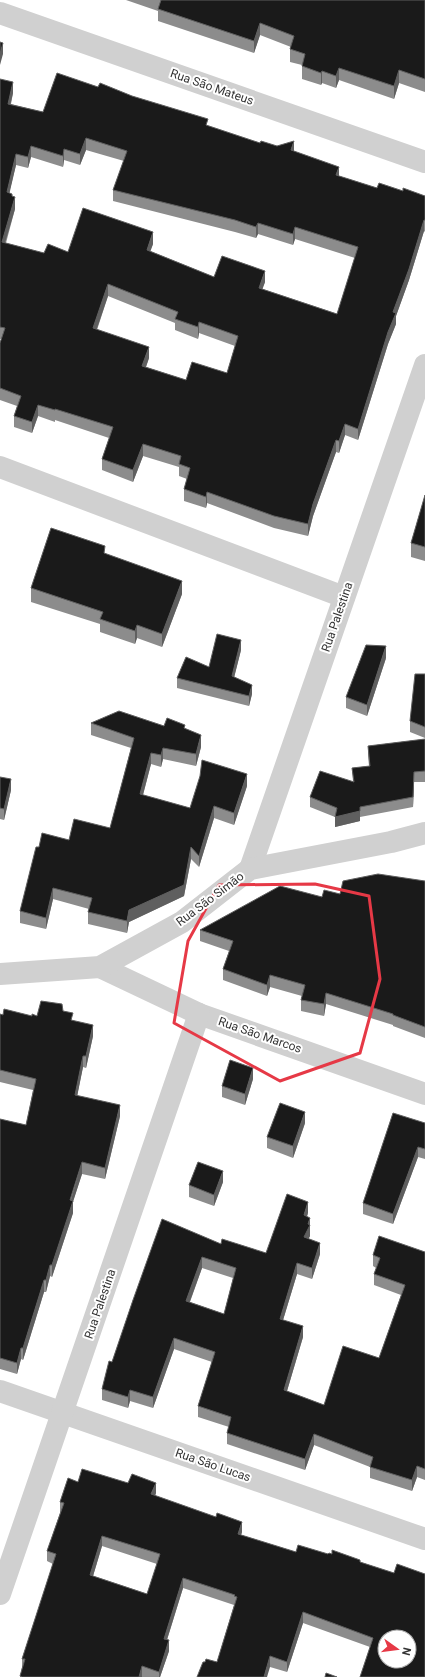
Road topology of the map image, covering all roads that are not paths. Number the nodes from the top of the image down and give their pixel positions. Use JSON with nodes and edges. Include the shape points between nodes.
{"nodes":[{"id":1,"x":0,"y":13,"type":"edge"},
{"id":2,"x":425,"y":162,"type":"edge"},
{"id":3,"x":425,"y":365,"type":"edge"},
{"id":4,"x":0,"y":467,"type":"edge"},
{"id":5,"x":344,"y":596,"type":"junction"},
{"id":6,"x":425,"y":833,"type":"edge"},
{"id":7,"x":250,"y":869,"type":"junction"},
{"id":8,"x":100,"y":967,"type":"junction"},
{"id":9,"x":0,"y":974,"type":"edge"},
{"id":10,"x":199,"y":1014,"type":"junction"},
{"id":11,"x":425,"y":1094,"type":"edge"},
{"id":12,"x":0,"y":1391,"type":"edge"},
{"id":13,"x":62,"y":1412,"type":"junction"},
{"id":14,"x":425,"y":1539,"type":"edge"},
{"id":15,"x":0,"y":1594,"type":"edge"}],
"edges":[{"from":1,"to":2,"type":"street","name":"Rua São Mateus"},
{"from":3,"to":5,"type":"street","name":"Rua Palestina"},
{"from":4,"to":5,"type":"street"},
{"from":5,"to":7,"type":"street","name":"Rua Palestina"},
{"from":6,"to":7,"type":"street","name":"Rua São Simão"},
{"from":7,"to":8,"type":"street","name":"Rua São Simão","via":[[182,922]]},
{"from":8,"to":9,"type":"street","name":"Rua São Simão"},
{"from":8,"to":10,"type":"street","name":"Rua São Marcos"},
{"from":10,"to":11,"type":"street","name":"Rua São Marcos"},
{"from":10,"to":13,"type":"street","name":"Rua Palestina"},
{"from":12,"to":13,"type":"street","name":"Rua São Lucas"},
{"from":13,"to":14,"type":"street","name":"Rua São Lucas"},
{"from":13,"to":15,"type":"street","name":"Rua Palestina"}]}
